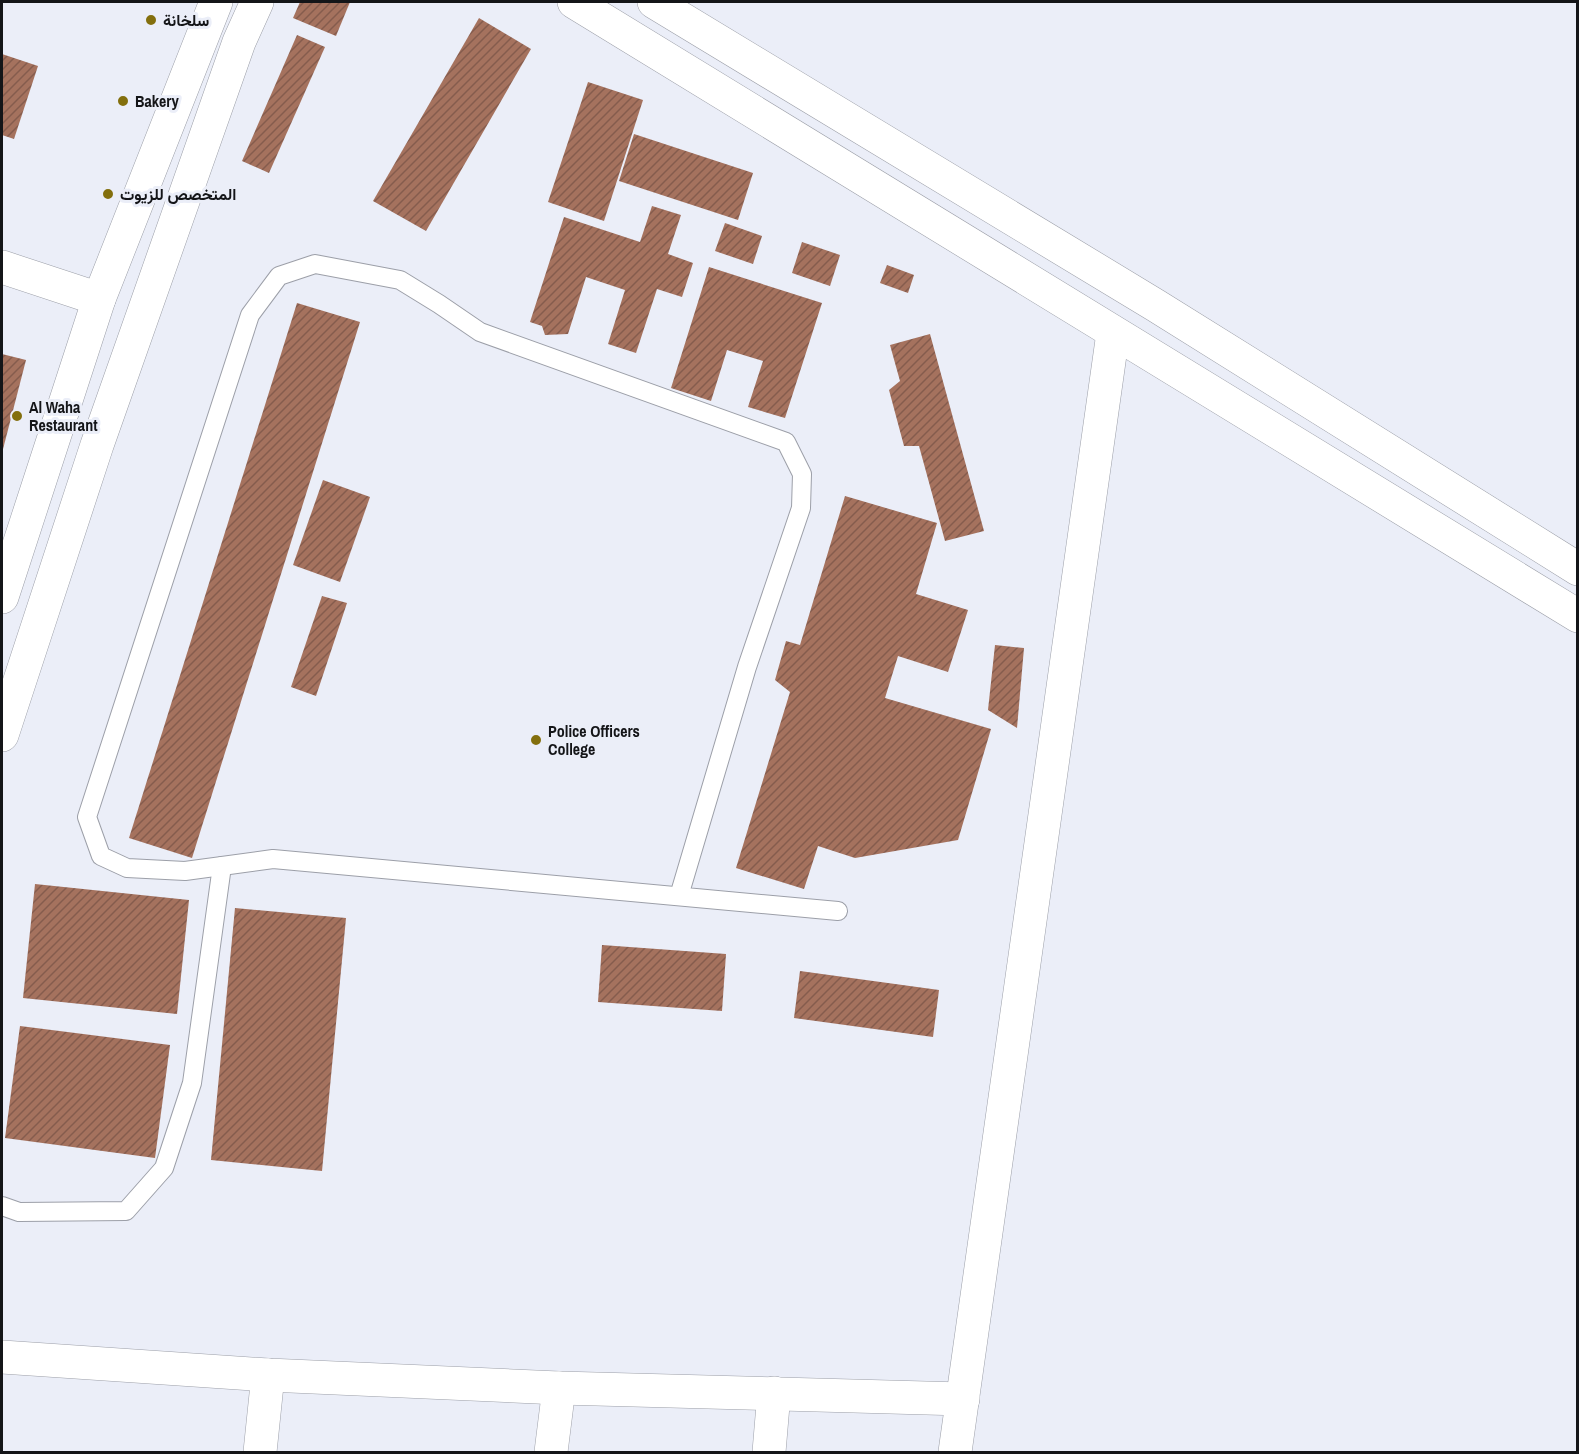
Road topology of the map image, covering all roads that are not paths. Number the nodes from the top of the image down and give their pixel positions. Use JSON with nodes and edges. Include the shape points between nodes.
{"nodes":[{"id":1,"x":216,"y":2,"type":"edge"},
{"id":2,"x":257,"y":2,"type":"edge"},
{"id":3,"x":574,"y":2,"type":"edge"},
{"id":4,"x":645,"y":2,"type":"edge"},
{"id":5,"x":654,"y":2,"type":"edge"},
{"id":6,"x":623,"y":32,"type":"junction"},
{"id":7,"x":2,"y":267,"type":"edge"},
{"id":8,"x":99,"y":299,"type":"junction"},
{"id":9,"x":1113,"y":333,"type":"junction"},
{"id":10,"x":1578,"y":569,"type":"edge"},
{"id":11,"x":2,"y":597,"type":"edge"},
{"id":12,"x":1578,"y":616,"type":"edge"},
{"id":13,"x":2,"y":735,"type":"edge"},
{"id":14,"x":222,"y":866,"type":"junction"},
{"id":15,"x":679,"y":896,"type":"junction"},
{"id":16,"x":838,"y":910,"type":"dead end"},
{"id":17,"x":2,"y":1206,"type":"edge"},
{"id":18,"x":2,"y":1357,"type":"edge"},
{"id":19,"x":268,"y":1375,"type":"junction"},
{"id":20,"x":559,"y":1388,"type":"junction"},
{"id":21,"x":774,"y":1393,"type":"junction"},
{"id":22,"x":963,"y":1399,"type":"junction"},
{"id":23,"x":261,"y":1452,"type":"edge"},
{"id":24,"x":551,"y":1452,"type":"edge"},
{"id":25,"x":769,"y":1452,"type":"edge"},
{"id":26,"x":955,"y":1452,"type":"edge"}],
"edges":[{"from":1,"to":8,"type":"street"},
{"from":2,"to":13,"type":"street","via":[[239,42],[97,445]]},
{"from":3,"to":6,"type":"street"},
{"from":4,"to":6,"type":"street"},
{"from":5,"to":10,"type":"street","via":[[1155,305]]},
{"from":6,"to":9,"type":"street"},
{"from":7,"to":8,"type":"street"},
{"from":8,"to":11,"type":"street"},
{"from":9,"to":12,"type":"street"},
{"from":9,"to":22,"type":"street"},
{"from":14,"to":15,"type":"lane","via":[[273,859]]},
{"from":14,"to":15,"type":"lane","via":[[185,871],[127,868],[101,856],[87,817],[250,315],[279,276],[315,264],[400,280],[480,332],[786,442],[802,474],[801,508],[747,667]]},
{"from":14,"to":17,"type":"lane","via":[[192,1083],[164,1168],[126,1211],[19,1212]]},
{"from":15,"to":16,"type":"lane"},
{"from":18,"to":19,"type":"street"},
{"from":19,"to":20,"type":"street"},
{"from":19,"to":23,"type":"street"},
{"from":20,"to":21,"type":"street"},
{"from":20,"to":24,"type":"street"},
{"from":21,"to":22,"type":"street"},
{"from":21,"to":25,"type":"street"},
{"from":22,"to":26,"type":"street"}]}
